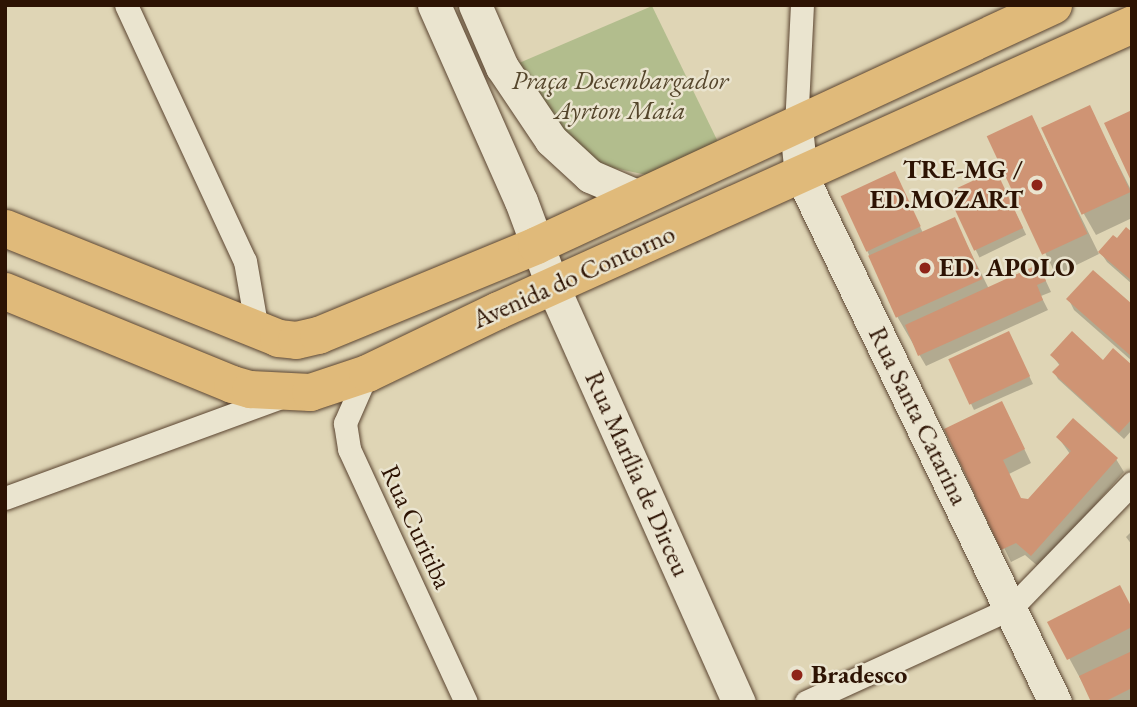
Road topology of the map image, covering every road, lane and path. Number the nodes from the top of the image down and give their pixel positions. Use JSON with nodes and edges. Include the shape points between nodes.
{"nodes":[{"id":1,"x":126,"y":5,"type":"edge"},
{"id":2,"x":434,"y":5,"type":"edge"},
{"id":3,"x":475,"y":5,"type":"edge"},
{"id":4,"x":803,"y":5,"type":"edge"},
{"id":5,"x":1053,"y":5,"type":"edge"},
{"id":6,"x":1132,"y":23,"type":"edge"},
{"id":7,"x":796,"y":127,"type":"junction"},
{"id":8,"x":801,"y":176,"type":"junction"},
{"id":9,"x":639,"y":197,"type":"junction"},
{"id":10,"x":5,"y":228,"type":"edge"},
{"id":11,"x":536,"y":245,"type":"junction"},
{"id":12,"x":553,"y":287,"type":"junction"},
{"id":13,"x":5,"y":291,"type":"edge"},
{"id":14,"x":257,"y":330,"type":"junction"},
{"id":15,"x":367,"y":373,"type":"junction"},
{"id":16,"x":294,"y":392,"type":"junction"},
{"id":17,"x":1132,"y":483,"type":"edge"},
{"id":18,"x":5,"y":498,"type":"edge"},
{"id":19,"x":1011,"y":608,"type":"junction"},
{"id":20,"x":466,"y":702,"type":"edge"},
{"id":21,"x":739,"y":702,"type":"edge"},
{"id":22,"x":806,"y":702,"type":"edge"},
{"id":23,"x":1055,"y":702,"type":"edge"}],
"edges":[{"from":1,"to":14,"type":"street","via":[[245,261]]},
{"from":2,"to":11,"type":"street","name":"Rua Marília de Dirceu"},
{"from":3,"to":9,"type":"street","via":[[502,66],[551,140],[590,176]]},
{"from":4,"to":7,"type":"street"},
{"from":5,"to":7,"type":"main road","name":"Avenida do Contorno"},
{"from":6,"to":8,"type":"main road","name":"Avenida do Contorno"},
{"from":7,"to":8,"type":"street","name":"Rua Santa Catarina"},
{"from":7,"to":9,"type":"main road","name":"Avenida do Contorno"},
{"from":8,"to":12,"type":"main road","name":"Avenida do Contorno"},
{"from":8,"to":19,"type":"street","name":"Rua Santa Catarina"},
{"from":9,"to":11,"type":"main road","name":"Avenida do Contorno"},
{"from":10,"to":14,"type":"main road","name":"Avenida do Contorno"},
{"from":11,"to":12,"type":"street","name":"Rua Marília de Dirceu"},
{"from":11,"to":14,"type":"main road","name":"Avenida do Contorno","via":[[318,335],[296,340]]},
{"from":12,"to":15,"type":"main road","name":"Avenida do Contorno"},
{"from":12,"to":21,"type":"street","name":"Rua Marília de Dirceu"},
{"from":13,"to":16,"type":"main road","name":"Avenida do Contorno","via":[[232,384]]},
{"from":15,"to":16,"type":"main road","name":"Avenida do Contorno","via":[[310,393]]},
{"from":15,"to":20,"type":"street","name":"Rua Curitiba","via":[[345,423],[349,449]]},
{"from":16,"to":18,"type":"street"},
{"from":17,"to":19,"type":"street"},
{"from":19,"to":22,"type":"street"},
{"from":19,"to":23,"type":"street","name":"Rua Santa Catarina"}]}
